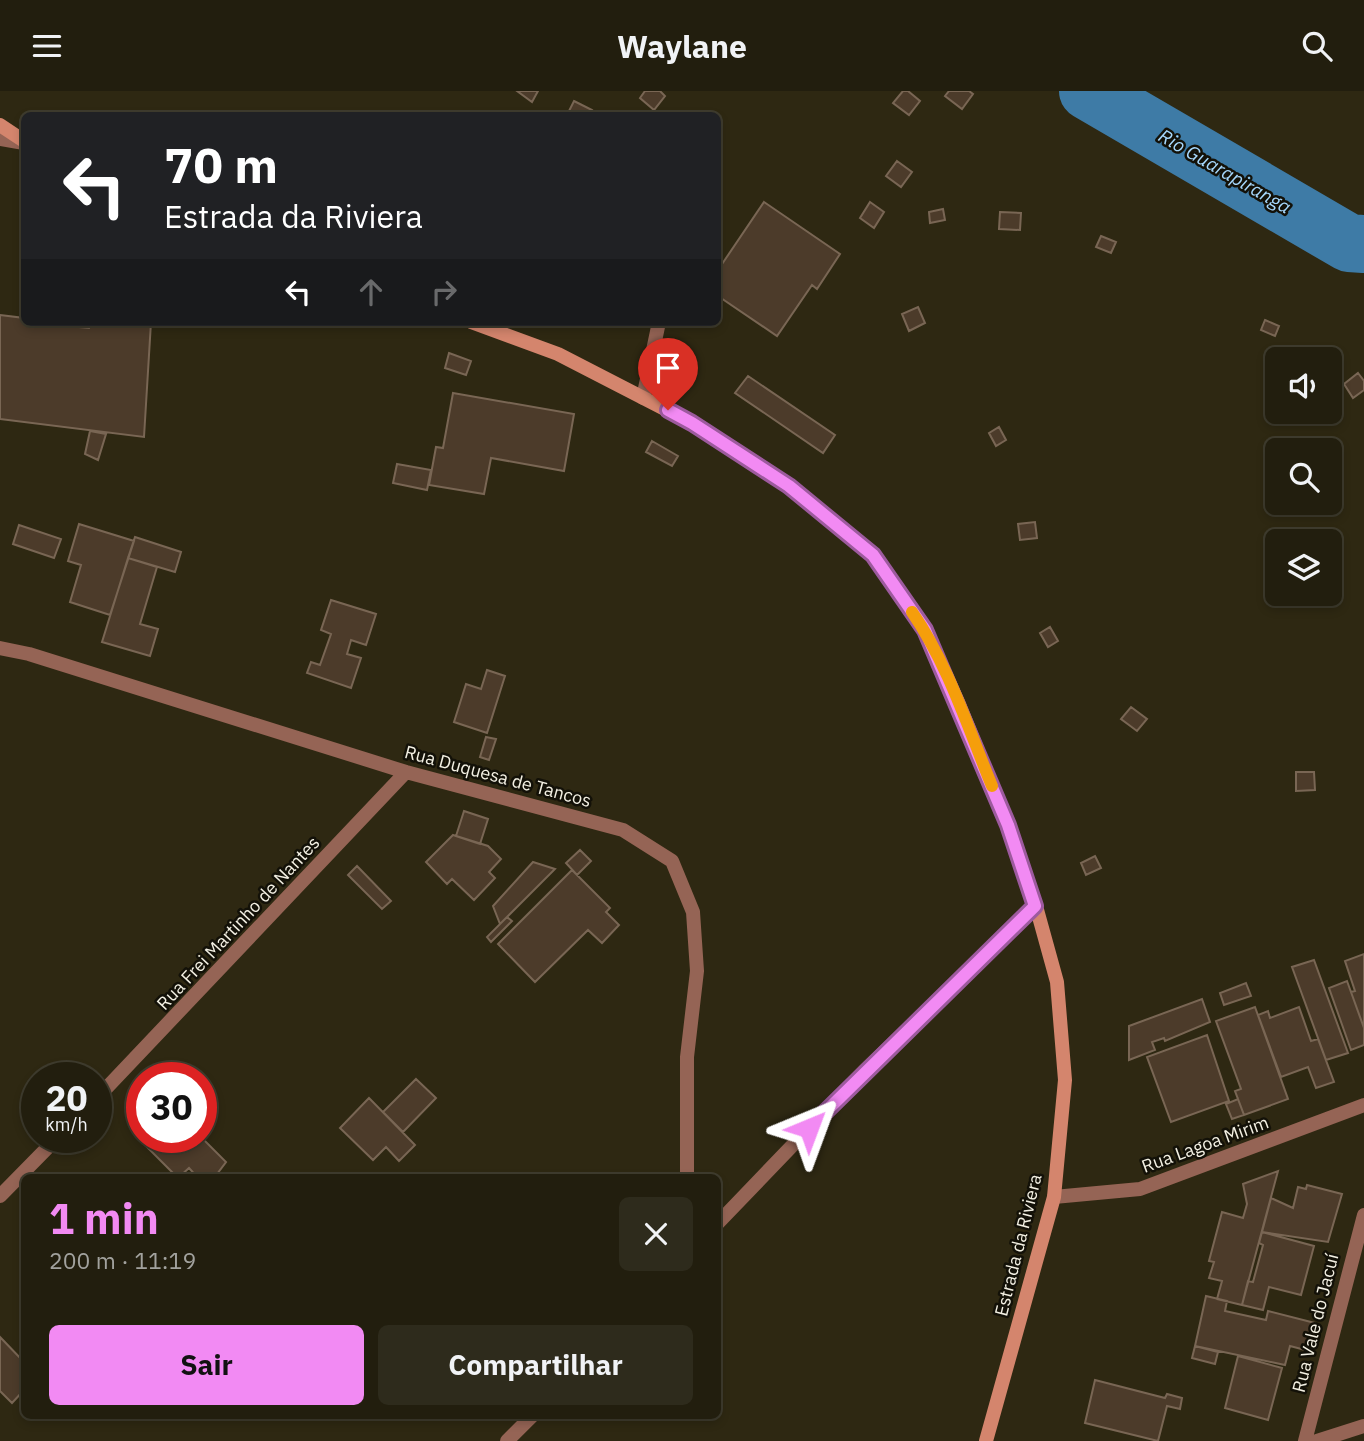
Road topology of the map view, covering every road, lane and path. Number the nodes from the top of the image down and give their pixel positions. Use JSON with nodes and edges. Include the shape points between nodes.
{"nodes":[{"id":1,"x":0,"y":125,"type":"edge"},
{"id":2,"x":0,"y":139,"type":"edge"},
{"id":3,"x":21,"y":140,"type":"edge"},
{"id":4,"x":21,"y":142,"type":"edge"},
{"id":5,"x":482,"y":326,"type":"edge"},
{"id":6,"x":658,"y":326,"type":"edge"},
{"id":7,"x":643,"y":398,"type":"junction"},
{"id":8,"x":0,"y":648,"type":"edge"},
{"id":9,"x":406,"y":772,"type":"junction"},
{"id":10,"x":1035,"y":906,"type":"junction"},
{"id":11,"x":112,"y":1082,"type":"edge"},
{"id":12,"x":1364,"y":1105,"type":"edge"},
{"id":13,"x":42,"y":1153,"type":"edge"},
{"id":14,"x":22,"y":1174,"type":"edge"},
{"id":15,"x":687,"y":1174,"type":"edge"},
{"id":16,"x":21,"y":1175,"type":"edge"},
{"id":17,"x":0,"y":1196,"type":"edge"},
{"id":18,"x":1054,"y":1197,"type":"junction"},
{"id":19,"x":1364,"y":1215,"type":"edge"},
{"id":20,"x":721,"y":1220,"type":"edge"},
{"id":21,"x":529,"y":1419,"type":"edge"},
{"id":22,"x":1364,"y":1426,"type":"edge"},
{"id":23,"x":508,"y":1441,"type":"edge"},
{"id":24,"x":986,"y":1441,"type":"edge"},
{"id":25,"x":1305,"y":1441,"type":"edge"},
{"id":26,"x":1317,"y":1441,"type":"edge"}],
"edges":[{"from":1,"to":3,"type":"street"},
{"from":2,"to":4,"type":"street"},
{"from":5,"to":7,"type":"street","name":"Estrada da Riviera","via":[[558,354]]},
{"from":6,"to":7,"type":"street"},
{"from":7,"to":10,"type":"street","name":"Estrada da Riviera","via":[[692,423],[789,486],[873,555],[930,642],[1008,825]]},
{"from":8,"to":9,"type":"street","name":"Rua Duquesa de Tancos"},
{"from":9,"to":11,"type":"street","name":"Rua Frei Martinho de Nantes"},
{"from":9,"to":15,"type":"street","name":"Rua Duquesa de Tancos","via":[[623,830],[671,861],[693,912],[697,971],[687,1057]]},
{"from":10,"to":18,"type":"street","name":"Estrada da Riviera","via":[[1057,982],[1065,1080]]},
{"from":10,"to":20,"type":"street","via":[[864,1071]]},
{"from":12,"to":18,"type":"street","name":"Rua Lagoa Mirim","via":[[1140,1189]]},
{"from":13,"to":14,"type":"street"},
{"from":16,"to":17,"type":"street"},
{"from":18,"to":24,"type":"street","name":"Estrada da Riviera"},
{"from":19,"to":25,"type":"street","name":"Rua Vale do Jacuí"},
{"from":21,"to":23,"type":"street"},
{"from":22,"to":26,"type":"street"}]}
